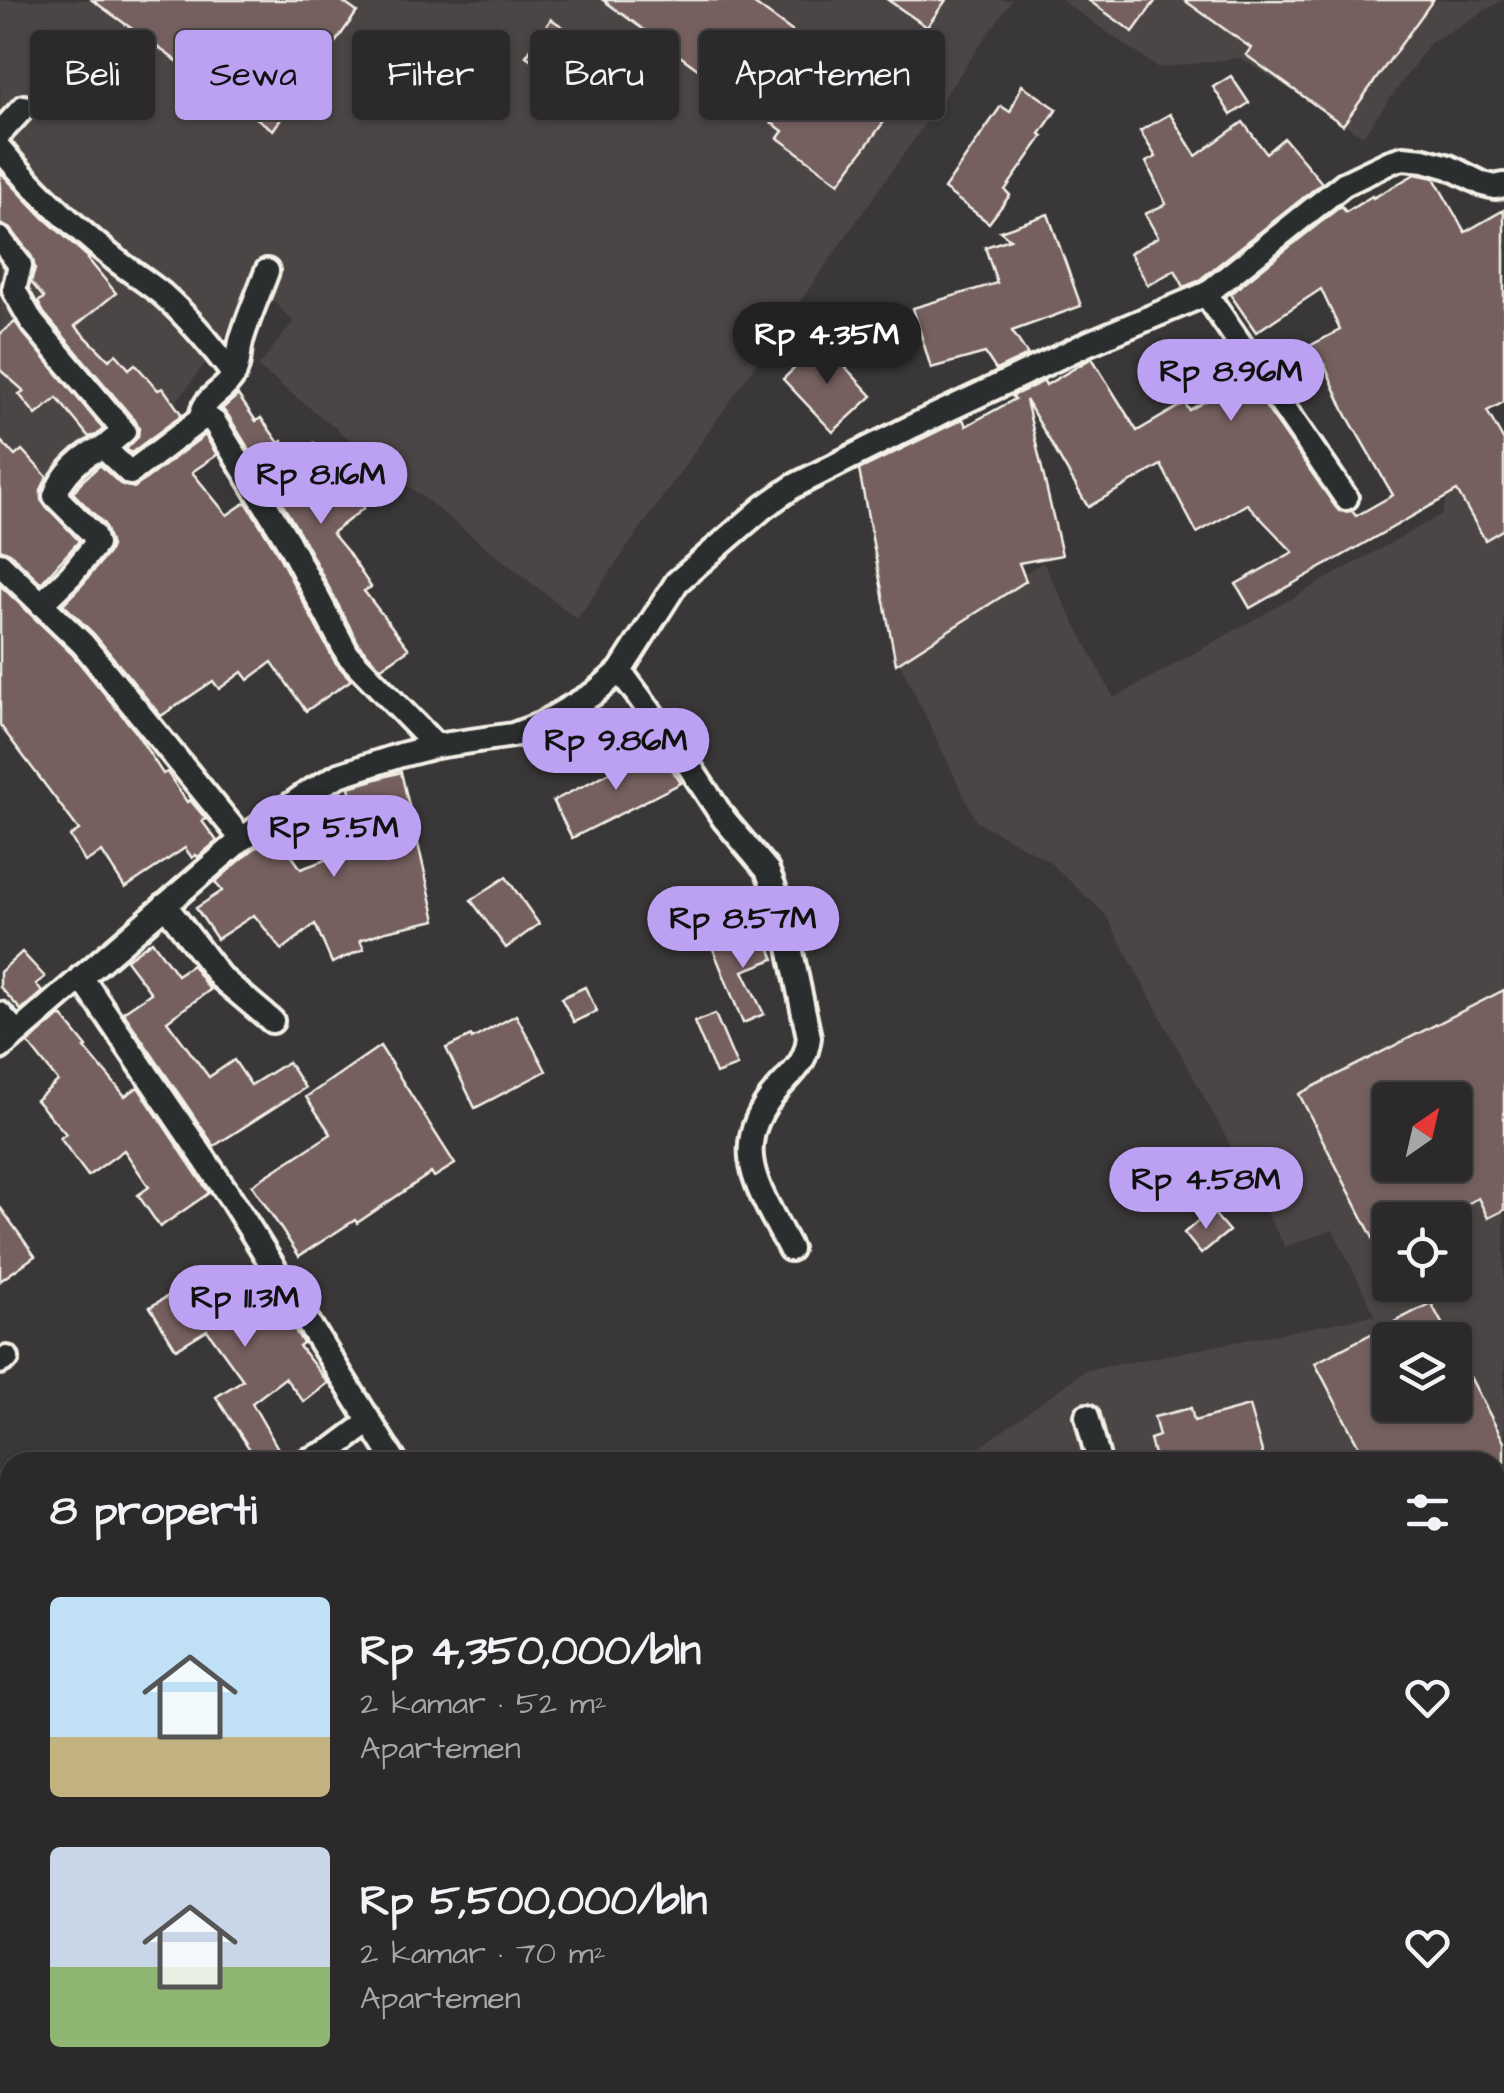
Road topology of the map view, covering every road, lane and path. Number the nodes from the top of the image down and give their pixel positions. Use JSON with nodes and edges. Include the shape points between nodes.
{"nodes":[{"id":1,"x":24,"y":107,"type":"dead end"},
{"id":2,"x":0,"y":133,"type":"edge"},
{"id":3,"x":0,"y":149,"type":"edge"},
{"id":4,"x":1504,"y":185,"type":"edge"},
{"id":5,"x":0,"y":239,"type":"edge"},
{"id":6,"x":267,"y":271,"type":"dead end"},
{"id":7,"x":1206,"y":294,"type":"junction"},
{"id":8,"x":234,"y":375,"type":"junction"},
{"id":9,"x":202,"y":419,"type":"junction"},
{"id":10,"x":104,"y":448,"type":"junction"},
{"id":11,"x":1346,"y":498,"type":"dead end"},
{"id":12,"x":0,"y":564,"type":"edge"},
{"id":13,"x":42,"y":604,"type":"junction"},
{"id":14,"x":620,"y":671,"type":"junction"},
{"id":15,"x":436,"y":746,"type":"junction"},
{"id":16,"x":242,"y":839,"type":"junction"},
{"id":17,"x":165,"y":905,"type":"junction"},
{"id":18,"x":81,"y":977,"type":"junction"},
{"id":19,"x":0,"y":1014,"type":"edge"},
{"id":20,"x":272,"y":1021,"type":"dead end"},
{"id":21,"x":8,"y":1040,"type":"edge"},
{"id":22,"x":790,"y":1249,"type":"dead end"},
{"id":23,"x":1088,"y":1416,"type":"dead end"},
{"id":24,"x":368,"y":1422,"type":"junction"},
{"id":25,"x":327,"y":1452,"type":"edge"},
{"id":26,"x":388,"y":1452,"type":"edge"},
{"id":27,"x":1097,"y":1452,"type":"edge"}],
"edges":[{"from":1,"to":2,"type":"street"},
{"from":3,"to":8,"type":"street","via":[[72,224],[162,294]]},
{"from":4,"to":7,"type":"street","via":[[1483,184],[1424,160],[1390,162],[1344,184]]},
{"from":5,"to":10,"type":"street","via":[[20,265],[14,290],[32,322],[124,431]]},
{"from":6,"to":8,"type":"street"},
{"from":7,"to":11,"type":"street"},
{"from":7,"to":14,"type":"street","via":[[1088,343],[794,486],[677,582]]},
{"from":8,"to":9,"type":"street","via":[[206,401]]},
{"from":9,"to":10,"type":"street","via":[[130,473]]},
{"from":9,"to":15,"type":"street","via":[[215,422],[241,464],[348,656]]},
{"from":10,"to":13,"type":"street","via":[[91,452],[58,486],[55,496],[96,544]]},
{"from":12,"to":13,"type":"street"},
{"from":13,"to":16,"type":"street","via":[[83,644]]},
{"from":14,"to":15,"type":"street","via":[[542,724]]},
{"from":14,"to":22,"type":"street","via":[[767,870],[781,904],[807,1054],[755,1123],[749,1154],[758,1188]]},
{"from":15,"to":16,"type":"street","via":[[339,775]]},
{"from":16,"to":17,"type":"street"},
{"from":17,"to":18,"type":"street"},
{"from":17,"to":20,"type":"street","via":[[220,977]]},
{"from":18,"to":21,"type":"street"},
{"from":18,"to":24,"type":"street","via":[[230,1197]]},
{"from":19,"to":21,"type":"street"},
{"from":23,"to":27,"type":"street"},
{"from":24,"to":25,"type":"street"},
{"from":24,"to":26,"type":"street"}]}
